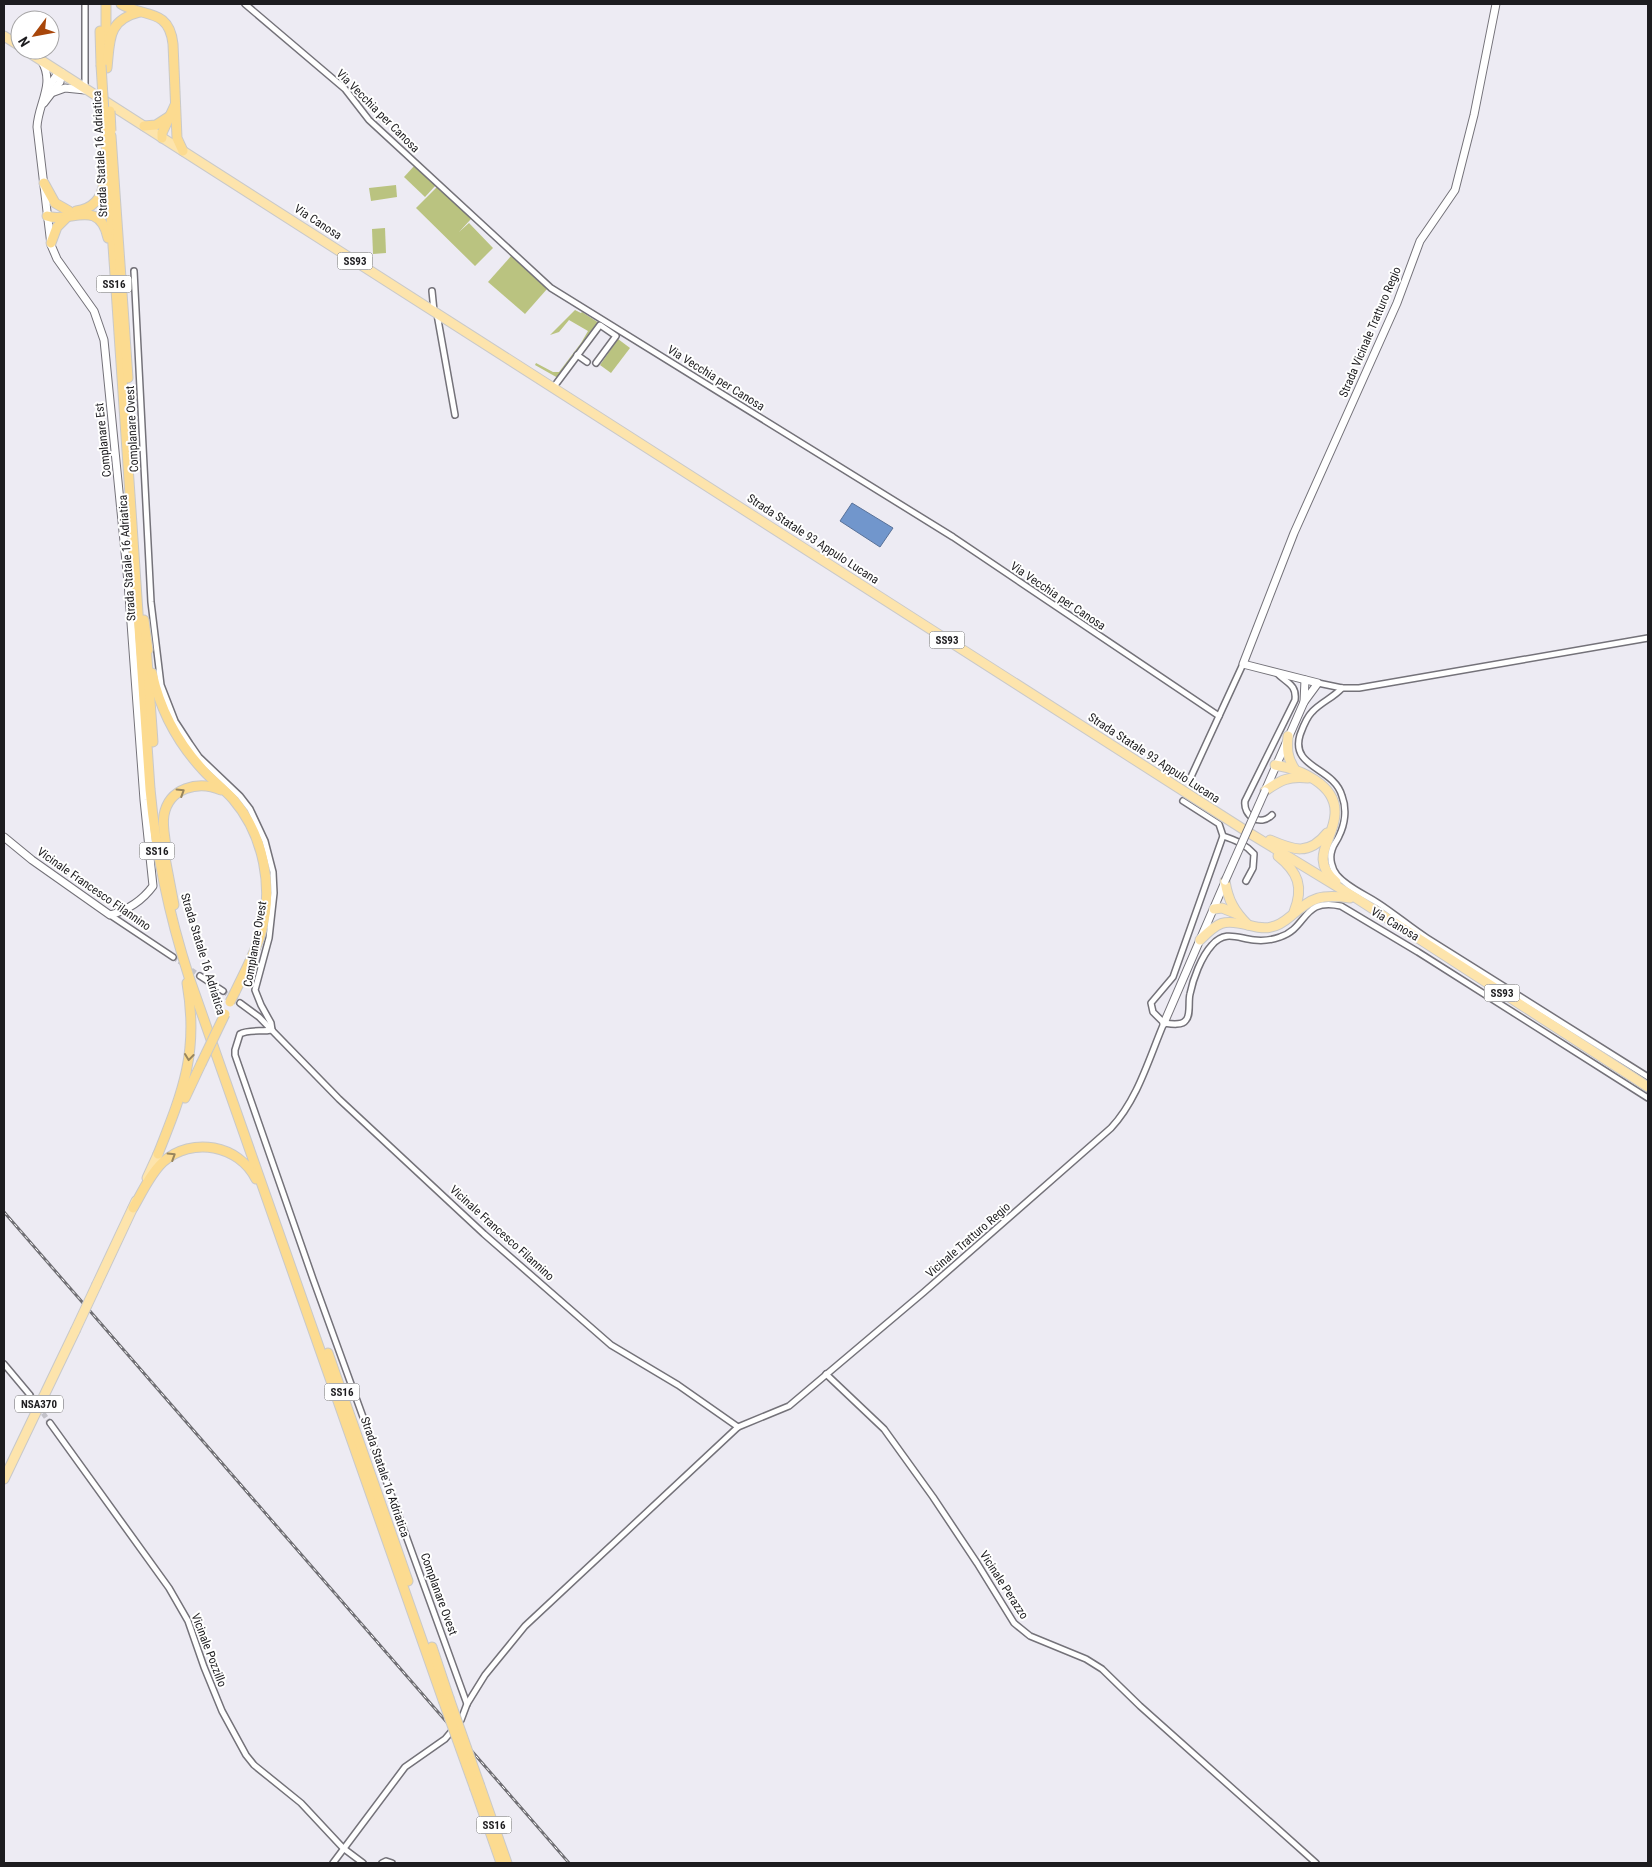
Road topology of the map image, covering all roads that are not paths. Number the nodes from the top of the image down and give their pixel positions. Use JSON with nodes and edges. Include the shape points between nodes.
{"nodes":[{"id":1,"x":85,"y":4,"type":"edge"},
{"id":2,"x":100,"y":4,"type":"edge"},
{"id":3,"x":106,"y":4,"type":"edge"},
{"id":4,"x":121,"y":4,"type":"edge"},
{"id":5,"x":245,"y":4,"type":"edge"},
{"id":6,"x":1496,"y":4,"type":"edge"},
{"id":7,"x":142,"y":12,"type":"junction"},
{"id":8,"x":41,"y":60,"type":"joint"},
{"id":9,"x":104,"y":66,"type":"junction"},
{"id":10,"x":62,"y":73,"type":"junction"},
{"id":11,"x":88,"y":90,"type":"junction"},
{"id":12,"x":50,"y":91,"type":"junction"},
{"id":13,"x":173,"y":116,"type":"junction"},
{"id":14,"x":144,"y":126,"type":"junction"},
{"id":15,"x":108,"y":130,"type":"junction"},
{"id":16,"x":162,"y":138,"type":"junction"},
{"id":17,"x":106,"y":147,"type":"junction"},
{"id":18,"x":183,"y":151,"type":"junction"},
{"id":19,"x":44,"y":183,"type":"junction"},
{"id":20,"x":69,"y":213,"type":"junction"},
{"id":21,"x":47,"y":216,"type":"junction"},
{"id":22,"x":51,"y":243,"type":"junction"},
{"id":23,"x":134,"y":271,"type":"dead end"},
{"id":24,"x":432,"y":291,"type":"dead end"},
{"id":25,"x":116,"y":298,"type":"junction"},
{"id":26,"x":436,"y":312,"type":"junction"},
{"id":27,"x":577,"y":355,"type":"junction"},
{"id":28,"x":587,"y":362,"type":"dead end"},
{"id":29,"x":596,"y":363,"type":"dead end"},
{"id":30,"x":553,"y":388,"type":"junction"},
{"id":31,"x":455,"y":416,"type":"dead end"},
{"id":32,"x":129,"y":441,"type":"junction"},
{"id":33,"x":648,"y":448,"type":"joint"},
{"id":34,"x":144,"y":620,"type":"junction"},
{"id":35,"x":1648,"y":638,"type":"edge"},
{"id":36,"x":1243,"y":664,"type":"junction"},
{"id":37,"x":1277,"y":673,"type":"junction"},
{"id":38,"x":1305,"y":680,"type":"junction"},
{"id":39,"x":1318,"y":683,"type":"junction"},
{"id":40,"x":1342,"y":688,"type":"junction"},
{"id":41,"x":1304,"y":702,"type":"junction"},
{"id":42,"x":1219,"y":716,"type":"junction"},
{"id":43,"x":1288,"y":736,"type":"junction"},
{"id":44,"x":1275,"y":765,"type":"junction"},
{"id":45,"x":1293,"y":772,"type":"junction"},
{"id":46,"x":1190,"y":779,"type":"dead end"},
{"id":47,"x":1265,"y":791,"type":"junction"},
{"id":48,"x":226,"y":792,"type":"junction"},
{"id":49,"x":1183,"y":801,"type":"dead end"},
{"id":50,"x":1272,"y":816,"type":"dead end"},
{"id":51,"x":1332,"y":827,"type":"junction"},
{"id":52,"x":1246,"y":831,"type":"junction"},
{"id":53,"x":1223,"y":836,"type":"junction"},
{"id":54,"x":4,"y":837,"type":"edge"},
{"id":55,"x":1246,"y":880,"type":"dead end"},
{"id":56,"x":1226,"y":881,"type":"junction"},
{"id":57,"x":170,"y":886,"type":"junction"},
{"id":58,"x":1356,"y":898,"type":"junction"},
{"id":59,"x":1214,"y":909,"type":"junction"},
{"id":60,"x":1294,"y":913,"type":"junction"},
{"id":61,"x":110,"y":915,"type":"junction"},
{"id":62,"x":1235,"y":918,"type":"junction"},
{"id":63,"x":177,"y":940,"type":"junction"},
{"id":64,"x":1200,"y":940,"type":"junction"},
{"id":65,"x":173,"y":957,"type":"tunnel mouth"},
{"id":66,"x":200,"y":976,"type":"tunnel mouth"},
{"id":67,"x":223,"y":991,"type":"tunnel mouth"},
{"id":68,"x":235,"y":1002,"type":"junction"},
{"id":69,"x":1164,"y":1023,"type":"junction"},
{"id":70,"x":272,"y":1030,"type":"junction"},
{"id":71,"x":1648,"y":1077,"type":"edge"},
{"id":72,"x":1648,"y":1087,"type":"edge"},
{"id":73,"x":1648,"y":1098,"type":"edge"},
{"id":74,"x":158,"y":1154,"type":"junction"},
{"id":75,"x":133,"y":1208,"type":"junction"},
{"id":76,"x":279,"y":1231,"type":"junction"},
{"id":77,"x":4,"y":1364,"type":"edge"},
{"id":78,"x":826,"y":1374,"type":"junction"},
{"id":79,"x":30,"y":1395,"type":"tunnel mouth"},
{"id":80,"x":50,"y":1423,"type":"tunnel mouth"},
{"id":81,"x":738,"y":1427,"type":"junction"},
{"id":82,"x":4,"y":1479,"type":"edge"},
{"id":83,"x":446,"y":1699,"type":"junction"},
{"id":84,"x":467,"y":1704,"type":"junction"},
{"id":85,"x":477,"y":1787,"type":"junction"},
{"id":86,"x":343,"y":1848,"type":"junction"},
{"id":87,"x":333,"y":1863,"type":"edge"},
{"id":88,"x":362,"y":1863,"type":"edge"},
{"id":89,"x":382,"y":1863,"type":"edge"},
{"id":90,"x":392,"y":1863,"type":"edge"},
{"id":91,"x":501,"y":1863,"type":"edge"},
{"id":92,"x":507,"y":1863,"type":"edge"},
{"id":93,"x":1316,"y":1863,"type":"edge"}],
"edges":[{"from":1,"to":11,"type":"street"},
{"from":2,"to":9,"type":"highway","name":"Strada Statale 16 Adriatica","number":"SS16"},
{"from":3,"to":9,"type":"highway","name":"Strada Statale 16 Adriatica","number":"SS16"},
{"from":4,"to":7,"type":"highway"},
{"from":5,"to":42,"type":"street","name":"Via Vecchia per Canosa","via":[[345,89],[369,120],[551,288],[953,537]]},
{"from":6,"to":36,"type":"street","name":"Strada Vicinale Tratturo Regio","via":[[1455,190],[1420,242],[1397,302],[1294,533]]},
{"from":7,"to":9,"type":"highway","number":"SS16","via":[[124,18],[114,28]]},
{"from":7,"to":13,"type":"highway","via":[[162,20],[172,35]]},
{"from":8,"to":10,"type":"main road","name":"Via Canosa","number":"SS93"},
{"from":8,"to":12,"type":"street","name":"Complanare Est"},
{"from":9,"to":15,"type":"highway","name":"Strada Statale 16 Adriatica","number":"SS16","bridge":true},
{"from":10,"to":11,"type":"main road","name":"Via Canosa","number":"SS93"},
{"from":10,"to":12,"type":"street","name":"Complanare Est","via":[[62,79]]},
{"from":11,"to":12,"type":"street","via":[[68,88]]},
{"from":11,"to":14,"type":"main road","name":"Via Canosa","number":"SS93"},
{"from":12,"to":19,"type":"street","name":"Complanare Est","via":[[42,105],[37,127]]},
{"from":13,"to":14,"type":"highway","via":[[156,125]]},
{"from":13,"to":16,"type":"highway","via":[[170,132]]},
{"from":13,"to":18,"type":"highway","via":[[177,140]]},
{"from":14,"to":16,"type":"main road","name":"Via Canosa","number":"SS93"},
{"from":15,"to":17,"type":"highway","name":"Strada Statale 16 Adriatica","number":"SS16"},
{"from":15,"to":32,"type":"highway","name":"Strada Statale 16 Adriatica","number":"SS16"},
{"from":16,"to":18,"type":"main road","name":"Via Canosa","number":"SS93"},
{"from":17,"to":20,"type":"highway","number":"SS16","via":[[101,195],[87,208]]},
{"from":17,"to":25,"type":"highway","name":"Strada Statale 16 Adriatica","number":"SS16"},
{"from":18,"to":26,"type":"main road","name":"Via Canosa","number":"SS93"},
{"from":19,"to":20,"type":"highway","via":[[55,204]]},
{"from":19,"to":21,"type":"street","name":"Complanare Est"},
{"from":20,"to":21,"type":"highway","number":"SS16","via":[[54,218]]},
{"from":20,"to":22,"type":"highway","via":[[57,227]]},
{"from":20,"to":25,"type":"highway","number":"SS16","via":[[92,216],[105,228]]},
{"from":21,"to":22,"type":"street","name":"Complanare Est"},
{"from":22,"to":61,"type":"street","name":"Complanare Est","via":[[57,260],[93,308],[103,334],[128,582],[153,886],[146,896]]},
{"from":23,"to":70,"type":"street","name":"Complanare Ovest","via":[[151,602],[161,685],[175,721],[190,744],[199,757],[240,796],[265,841],[273,872],[274,893],[269,938],[256,990]]},
{"from":24,"to":26,"type":"street"},
{"from":25,"to":32,"type":"highway","name":"Strada Statale 16 Adriatica","number":"SS16"},
{"from":26,"to":30,"type":"main road","name":"Via Canosa","number":"SS93"},
{"from":26,"to":31,"type":"street"},
{"from":27,"to":28,"type":"street"},
{"from":27,"to":29,"type":"street","via":[[600,325],[616,336]]},
{"from":27,"to":30,"type":"street"},
{"from":30,"to":33,"type":"main road","name":"Via Canosa","number":"SS93"},
{"from":32,"to":34,"type":"highway","name":"Strada Statale 16 Adriatica","number":"SS16"},
{"from":32,"to":63,"type":"highway","name":"Strada Statale 16 Adriatica","number":"SS16","via":[[153,823]]},
{"from":33,"to":52,"type":"main road","name":"Strada Statale 93 Appulo Lucana","number":"SS93"},
{"from":34,"to":48,"type":"highway","number":"SS16","via":[[153,678],[168,719],[193,759]]},
{"from":34,"to":57,"type":"highway","name":"Strada Statale 16 Adriatica","number":"SS16","via":[[159,821]]},
{"from":35,"to":40,"type":"street","via":[[1359,688]]},
{"from":36,"to":37,"type":"street"},
{"from":36,"to":42,"type":"street"},
{"from":37,"to":38,"type":"street"},
{"from":37,"to":50,"type":"street","via":[[1293,686],[1295,700],[1244,808],[1257,820]]},
{"from":38,"to":39,"type":"street"},
{"from":38,"to":41,"type":"street"},
{"from":39,"to":40,"type":"street"},
{"from":39,"to":41,"type":"street"},
{"from":40,"to":71,"type":"street","name":"Via Canosa","via":[[1313,711],[1299,739],[1300,754],[1305,761],[1332,778],[1342,792],[1344,824],[1331,850],[1336,874],[1427,938]]},
{"from":41,"to":43,"type":"street"},
{"from":42,"to":46,"type":"street"},
{"from":43,"to":44,"type":"street"},
{"from":43,"to":45,"type":"main road","via":[[1288,759]]},
{"from":44,"to":45,"type":"main road","via":[[1283,772]]},
{"from":44,"to":47,"type":"street"},
{"from":45,"to":47,"type":"main road"},
{"from":45,"to":51,"type":"main road","via":[[1313,778],[1329,793],[1334,803]]},
{"from":47,"to":56,"type":"street","bridge":true},
{"from":57,"to":48,"type":"highway","number":"SS16","one_way":true,"via":[[164,822],[168,804],[180,792],[193,786],[209,785]]},
{"from":48,"to":68,"type":"highway","number":"SS16","bridge":true,"via":[[254,833],[266,881],[261,932],[235,992]]},
{"from":49,"to":53,"type":"street","via":[[1219,824]]},
{"from":51,"to":52,"type":"main road","via":[[1323,838],[1304,849],[1292,849]]},
{"from":51,"to":58,"type":"main road","via":[[1324,863],[1329,876]]},
{"from":52,"to":58,"type":"main road","name":"Strada Statale 93 Appulo Lucana","number":"SS93"},
{"from":52,"to":60,"type":"main road","via":[[1287,864],[1296,876],[1300,890]]},
{"from":53,"to":55,"type":"street","via":[[1237,841],[1254,854],[1253,868]]},
{"from":53,"to":69,"type":"street","via":[[1173,977],[1152,1003],[1153,1012]]},
{"from":54,"to":61,"type":"street","name":"Vicinale Francesco Filannino"},
{"from":56,"to":59,"type":"street"},
{"from":56,"to":62,"type":"main road"},
{"from":57,"to":83,"type":"highway","name":"Strada Statale 16 Adriatica","number":"SS16","via":[[191,964]]},
{"from":58,"to":60,"type":"main road","via":[[1322,896],[1305,903]]},
{"from":58,"to":72,"type":"main road","name":"Strada Statale 93 Appulo Lucana","number":"SS93"},
{"from":59,"to":62,"type":"main road","via":[[1224,918]]},
{"from":59,"to":64,"type":"street"},
{"from":60,"to":62,"type":"main road","via":[[1272,927],[1260,928]]},
{"from":61,"to":65,"type":"street","name":"Vicinale Francesco Filannino"},
{"from":62,"to":64,"type":"main road","via":[[1217,925]]},
{"from":63,"to":74,"type":"highway","number":"SS16","one_way":true,"via":[[190,1003],[190,1051],[184,1086]]},
{"from":63,"to":76,"type":"highway","name":"Strada Statale 16 Adriatica","number":"SS16"},
{"from":64,"to":69,"type":"street"},
{"from":66,"to":67,"type":"street"},
{"from":68,"to":70,"type":"street","name":"Vicinale Francesco Filannino","via":[[259,1017]]},
{"from":68,"to":74,"type":"highway","number":"SS16","bridge":true,"via":[[225,1014]]},
{"from":69,"to":73,"type":"street","name":"Via Canosa","via":[[1186,1020],[1194,982],[1208,949],[1217,940],[1229,934],[1256,940],[1280,937],[1296,928],[1308,911],[1331,904],[1341,906],[1418,952]]},
{"from":69,"to":78,"type":"street","name":"Vicinale Tratturo Regio","via":[[1131,1102],[1112,1128]]},
{"from":70,"to":81,"type":"street","name":"Vicinale Francesco Filannino","via":[[339,1099],[462,1214],[611,1344]]},
{"from":70,"to":84,"type":"street","name":"Complanare Ovest","via":[[240,1034],[235,1055]]},
{"from":74,"to":75,"type":"main road","number":"NSA370"},
{"from":75,"to":76,"type":"highway","number":"SS16","one_way":true,"via":[[155,1172],[168,1159],[190,1148],[212,1147],[233,1155],[250,1170]]},
{"from":75,"to":82,"type":"main road","number":"NSA370","bridge":true},
{"from":76,"to":83,"type":"highway","name":"Strada Statale 16 Adriatica","number":"SS16"},
{"from":77,"to":79,"type":"street"},
{"from":78,"to":81,"type":"street","name":"Vicinale Tratturo Regio","via":[[789,1406]]},
{"from":78,"to":93,"type":"street","name":"Vicinale Perazzo","via":[[884,1429],[977,1563],[1014,1624],[1030,1636],[1102,1669]]},
{"from":80,"to":86,"type":"street","name":"Vicinale Pozzillo","via":[[169,1588],[188,1620],[218,1702],[246,1755],[301,1803]]},
{"from":81,"to":84,"type":"street","via":[[525,1626]]},
{"from":83,"to":85,"type":"highway","name":"Strada Statale 16 Adriatica","number":"SS16","bridge":true},
{"from":84,"to":86,"type":"street","via":[[461,1720],[445,1739],[405,1766]]},
{"from":85,"to":91,"type":"highway","name":"Strada Statale 16 Adriatica","number":"SS16"},
{"from":85,"to":92,"type":"highway","name":"Strada Statale 16 Adriatica","number":"SS16"},
{"from":86,"to":87,"type":"street"},
{"from":86,"to":88,"type":"street","name":"Vicinale Pozzillo"},
{"from":89,"to":90,"type":"street"}]}
